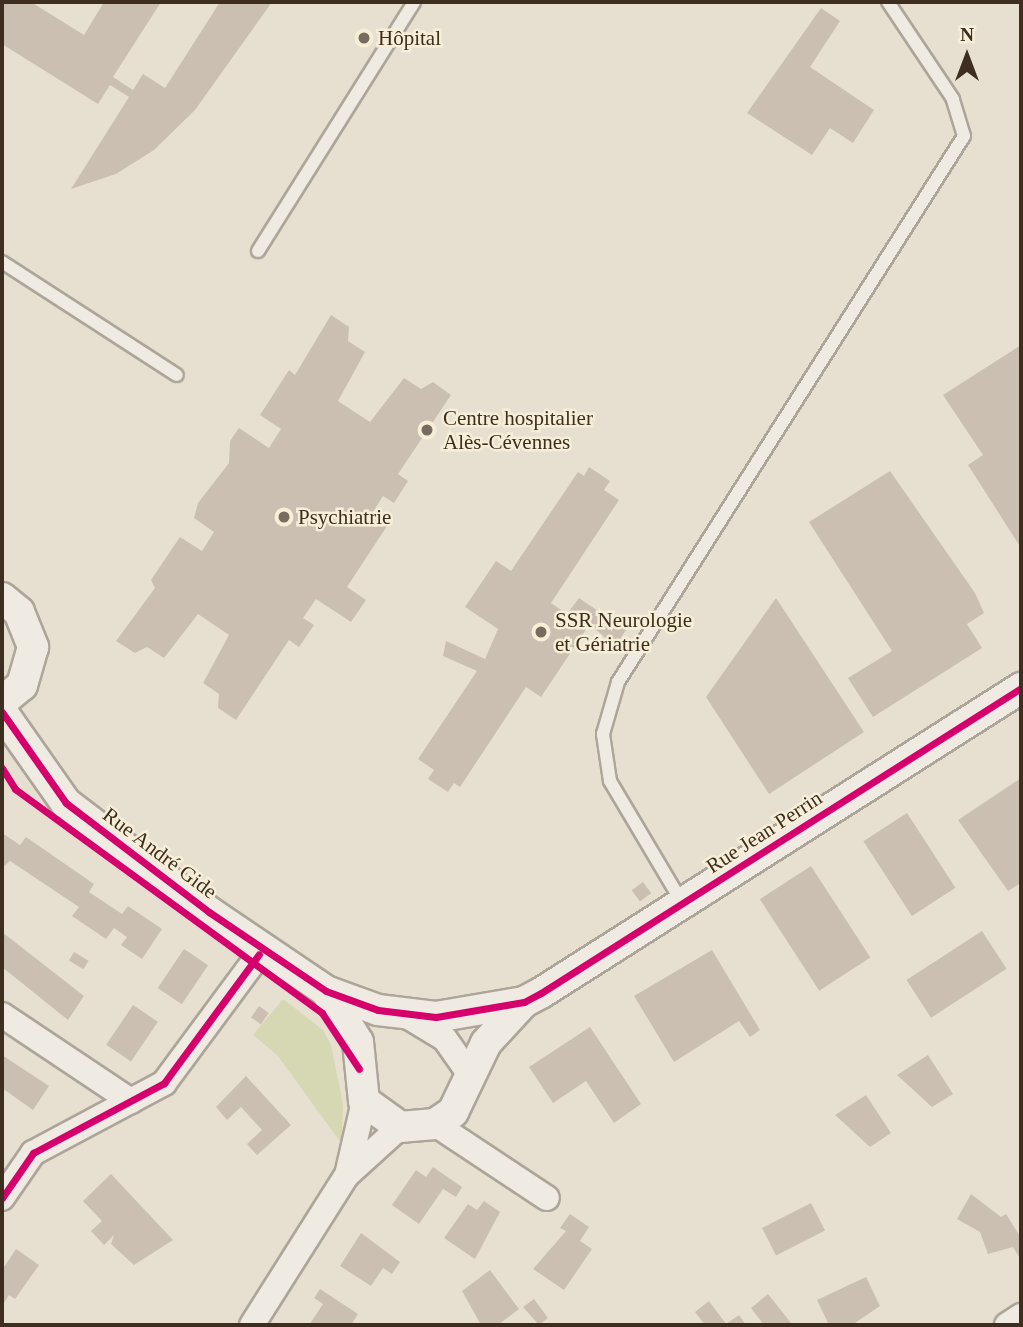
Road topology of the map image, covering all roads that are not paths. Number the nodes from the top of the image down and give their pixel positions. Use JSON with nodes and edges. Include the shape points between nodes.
{"nodes":[{"id":1,"x":414,"y":2,"type":"edge"},
{"id":2,"x":888,"y":2,"type":"edge"},
{"id":3,"x":258,"y":251,"type":"dead end"},
{"id":4,"x":2,"y":262,"type":"edge"},
{"id":5,"x":177,"y":375,"type":"dead end"},
{"id":6,"x":2,"y":598,"type":"edge"},
{"id":7,"x":1021,"y":688,"type":"edge"},
{"id":8,"x":12,"y":693,"type":"edge"},
{"id":9,"x":2,"y":712,"type":"edge"},
{"id":10,"x":35,"y":751,"type":"junction"},
{"id":11,"x":683,"y":904,"type":"junction"},
{"id":12,"x":262,"y":949,"type":"junction"},
{"id":13,"x":326,"y":991,"type":"junction"},
{"id":14,"x":524,"y":1002,"type":"junction"},
{"id":15,"x":2,"y":1015,"type":"edge"},
{"id":16,"x":406,"y":1016,"type":"junction"},
{"id":17,"x":468,"y":1084,"type":"junction"},
{"id":18,"x":131,"y":1101,"type":"junction"},
{"id":19,"x":364,"y":1101,"type":"junction"},
{"id":20,"x":435,"y":1124,"type":"junction"},
{"id":21,"x":400,"y":1127,"type":"junction"},
{"id":22,"x":347,"y":1175,"type":"junction"},
{"id":23,"x":2,"y":1198,"type":"edge"},
{"id":24,"x":547,"y":1198,"type":"dead end"},
{"id":25,"x":1021,"y":1316,"type":"edge"},
{"id":26,"x":252,"y":1325,"type":"edge"},
{"id":27,"x":1007,"y":1325,"type":"edge"}],
"edges":[{"from":1,"to":3,"type":"lane"},
{"from":2,"to":11,"type":"lane","via":[[953,99],[964,136],[618,682],[603,734],[610,781]]},
{"from":4,"to":5,"type":"lane"},
{"from":6,"to":8,"type":"street","via":[[29,628],[33,647]]},
{"from":7,"to":11,"type":"street","name":"Rue Jean Perrin"},
{"from":8,"to":10,"type":"street","name":"Rue André Gide"},
{"from":9,"to":10,"type":"street","name":"Rue André Gide"},
{"from":10,"to":12,"type":"street","name":"Rue André Gide","via":[[66,803]]},
{"from":11,"to":14,"type":"street","name":"Rue Jean Perrin"},
{"from":12,"to":13,"type":"street","name":"Rue André Gide"},
{"from":12,"to":18,"type":"street","via":[[164,1083]]},
{"from":13,"to":16,"type":"street"},
{"from":13,"to":19,"type":"street","via":[[351,1025]]},
{"from":14,"to":16,"type":"street","via":[[462,1014]]},
{"from":14,"to":17,"type":"street","via":[[486,1043]]},
{"from":15,"to":18,"type":"street"},
{"from":16,"to":17,"type":"street","via":[[445,1039],[467,1070]]},
{"from":17,"to":20,"type":"street","via":[[453,1112]]},
{"from":18,"to":23,"type":"street","via":[[33,1153]]},
{"from":19,"to":21,"type":"street"},
{"from":19,"to":22,"type":"street"},
{"from":20,"to":21,"type":"street"},
{"from":20,"to":24,"type":"street"},
{"from":21,"to":22,"type":"street"},
{"from":22,"to":26,"type":"street"},
{"from":25,"to":27,"type":"street"}]}
